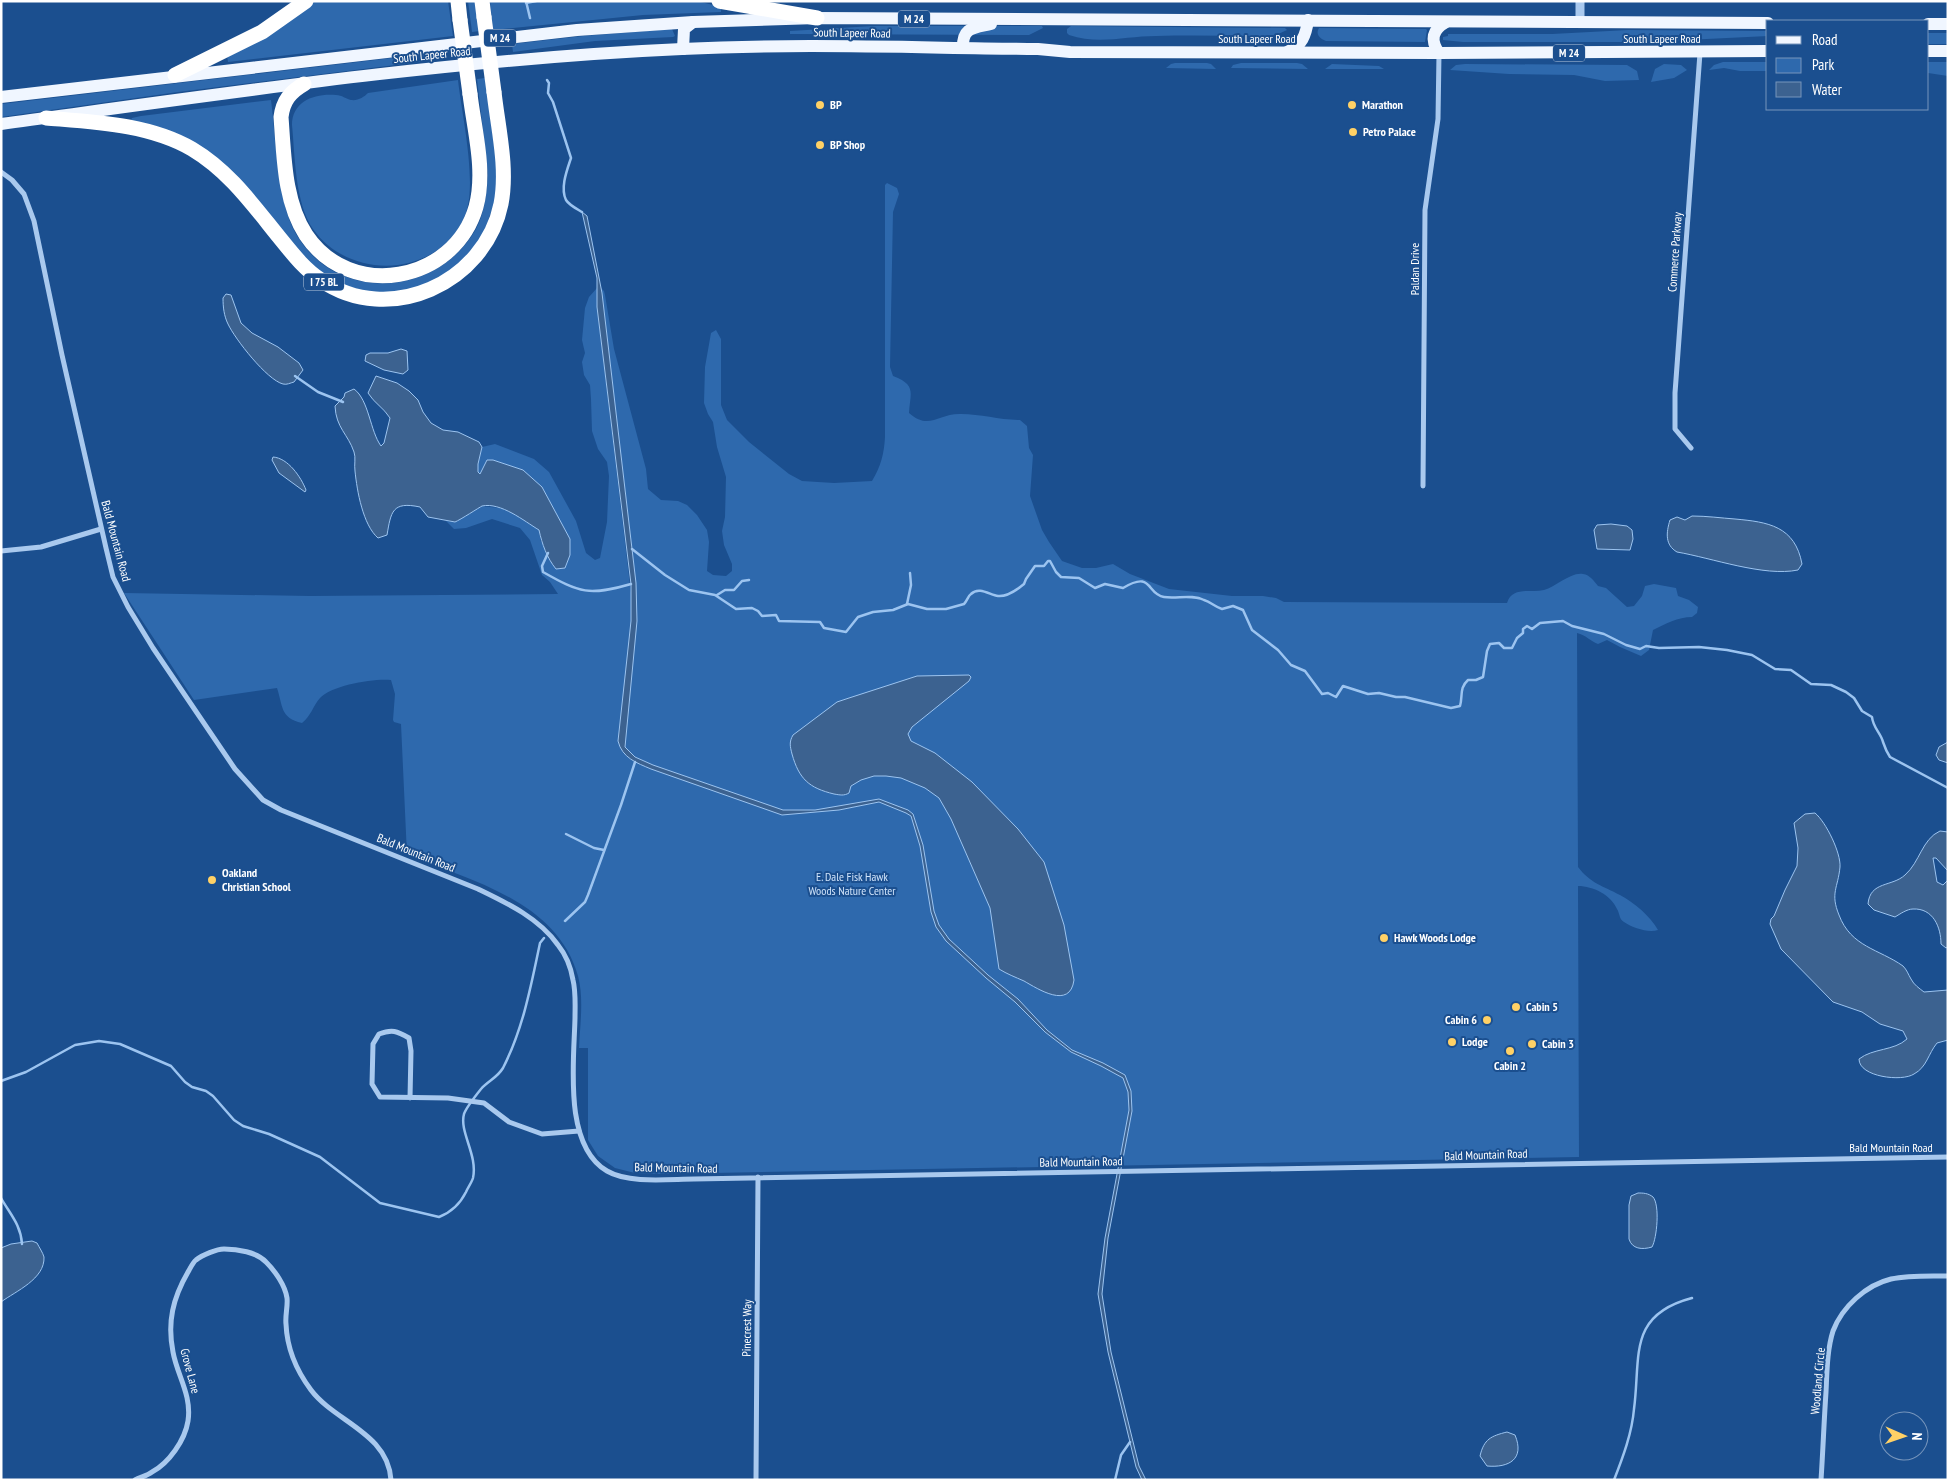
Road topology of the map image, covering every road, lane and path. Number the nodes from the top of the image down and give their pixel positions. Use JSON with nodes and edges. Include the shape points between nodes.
{"nodes":[{"id":1,"x":306,"y":1,"type":"edge"},
{"id":2,"x":458,"y":1,"type":"edge"},
{"id":3,"x":482,"y":1,"type":"edge"},
{"id":4,"x":720,"y":1,"type":"edge"},
{"id":5,"x":1580,"y":1,"type":"edge"},
{"id":6,"x":817,"y":18,"type":"junction"},
{"id":7,"x":1011,"y":19,"type":"junction"},
{"id":8,"x":1308,"y":20,"type":"junction"},
{"id":9,"x":693,"y":22,"type":"junction"},
{"id":10,"x":1446,"y":22,"type":"junction"},
{"id":11,"x":1580,"y":22,"type":"junction"},
{"id":12,"x":1766,"y":23,"type":"edge"},
{"id":13,"x":1929,"y":24,"type":"edge"},
{"id":14,"x":1948,"y":24,"type":"edge"},
{"id":15,"x":963,"y":48,"type":"junction"},
{"id":16,"x":683,"y":49,"type":"junction"},
{"id":17,"x":1766,"y":51,"type":"edge"},
{"id":18,"x":1929,"y":51,"type":"edge"},
{"id":19,"x":1948,"y":51,"type":"edge"},
{"id":20,"x":1285,"y":52,"type":"junction"},
{"id":21,"x":1700,"y":52,"type":"junction"},
{"id":22,"x":1439,"y":53,"type":"junction"},
{"id":23,"x":175,"y":76,"type":"junction"},
{"id":24,"x":304,"y":84,"type":"junction"},
{"id":25,"x":1,"y":97,"type":"edge"},
{"id":26,"x":46,"y":118,"type":"junction"},
{"id":27,"x":1,"y":124,"type":"edge"},
{"id":28,"x":4,"y":174,"type":"edge"},
{"id":29,"x":1691,"y":448,"type":"dead end"},
{"id":30,"x":1423,"y":486,"type":"dead end"},
{"id":31,"x":101,"y":529,"type":"junction"},
{"id":32,"x":1,"y":551,"type":"edge"},
{"id":33,"x":410,"y":1098,"type":"junction"},
{"id":34,"x":579,"y":1131,"type":"junction"},
{"id":35,"x":1948,"y":1158,"type":"edge"},
{"id":36,"x":758,"y":1177,"type":"junction"},
{"id":37,"x":1948,"y":1276,"type":"edge"},
{"id":38,"x":135,"y":1480,"type":"edge"},
{"id":39,"x":391,"y":1480,"type":"edge"},
{"id":40,"x":756,"y":1480,"type":"edge"},
{"id":41,"x":1821,"y":1480,"type":"edge"}],
"edges":[{"from":1,"to":23,"type":"highway","via":[[262,32]]},
{"from":2,"to":24,"type":"highway","bridge":true,"via":[[479,174],[477,204],[472,220],[455,245],[433,263],[408,273],[370,275],[346,268],[325,256],[306,235],[296,215],[289,188],[281,117],[284,102]]},
{"from":3,"to":26,"type":"highway","number":"I 75 BL","bridge":true,"via":[[502,165],[503,190],[498,216],[487,242],[471,262],[442,285],[410,297],[367,298],[338,290],[311,273],[233,181],[191,148],[134,129]]},
{"from":4,"to":6,"type":"highway"},
{"from":5,"to":11,"type":"street"},
{"from":6,"to":7,"type":"main road","name":"South Lapeer Road","number":"M 24"},
{"from":6,"to":9,"type":"main road","name":"South Lapeer Road","number":"M 24"},
{"from":7,"to":8,"type":"main road","name":"South Lapeer Road","number":"M 24"},
{"from":7,"to":15,"type":"main road","via":[[971,29],[962,38]]},
{"from":8,"to":10,"type":"main road","name":"South Lapeer Road","number":"M 24"},
{"from":8,"to":20,"type":"main road","via":[[1299,45]]},
{"from":9,"to":16,"type":"main road","via":[[684,29]]},
{"from":9,"to":23,"type":"main road","name":"South Lapeer Road","number":"M 24","via":[[577,30]]},
{"from":10,"to":11,"type":"main road","name":"South Lapeer Road","number":"M 24"},
{"from":10,"to":22,"type":"main road","via":[[1435,30],[1433,36]]},
{"from":11,"to":12,"type":"main road","name":"South Lapeer Road","number":"M 24"},
{"from":13,"to":14,"type":"main road"},
{"from":15,"to":16,"type":"main road","name":"South Lapeer Road","number":"M 24","via":[[792,46]]},
{"from":15,"to":20,"type":"main road","name":"South Lapeer Road","number":"M 24","via":[[1077,52]]},
{"from":16,"to":24,"type":"main road","name":"South Lapeer Road","number":"M 24","via":[[501,61]]},
{"from":17,"to":21,"type":"main road","name":"South Lapeer Road","number":"M 24"},
{"from":18,"to":19,"type":"main road"},
{"from":20,"to":22,"type":"main road","name":"South Lapeer Road","number":"M 24"},
{"from":21,"to":22,"type":"main road","name":"South Lapeer Road","number":"M 24"},
{"from":21,"to":29,"type":"street","name":"Commerce Parkway","via":[[1675,393],[1676,429]]},
{"from":22,"to":30,"type":"street","name":"Paldan Drive","via":[[1438,119],[1424,221]]},
{"from":23,"to":25,"type":"main road","name":"South Lapeer Road"},
{"from":24,"to":26,"type":"main road","name":"South Lapeer Road","number":"M 24"},
{"from":26,"to":27,"type":"main road","name":"South Lapeer Road","number":"I 75 BL"},
{"from":28,"to":31,"type":"street","name":"Bald Mountain Road","via":[[24,194],[34,221]]},
{"from":31,"to":32,"type":"street","via":[[41,547]]},
{"from":31,"to":34,"type":"street","name":"Bald Mountain Road","via":[[114,578],[128,607],[235,769],[263,800],[504,901],[536,922],[559,946],[574,981],[574,1087]]},
{"from":33,"to":33,"type":"street","via":[[411,1051],[408,1038],[398,1031],[388,1030],[379,1034],[373,1044],[372,1084],[380,1097]]},
{"from":33,"to":34,"type":"street","via":[[448,1098],[484,1103],[509,1122],[542,1134]]},
{"from":34,"to":36,"type":"street","name":"Bald Mountain Road","via":[[590,1155],[608,1171],[620,1176],[644,1179]]},
{"from":35,"to":36,"type":"street","name":"Bald Mountain Road"},
{"from":36,"to":40,"type":"street","name":"Pinecrest Way"},
{"from":37,"to":41,"type":"street","name":"Woodland Circle","via":[[1889,1280],[1858,1296],[1842,1314],[1834,1331],[1828,1361]]},
{"from":38,"to":39,"type":"street","name":"Grove Lane","via":[[153,1472],[166,1461],[179,1444],[188,1421],[187,1394],[173,1352],[170,1314],[179,1287],[195,1260],[221,1248],[243,1251],[265,1260],[280,1278],[287,1297],[286,1324],[290,1350],[298,1373],[314,1395],[383,1452],[390,1467]]}]}
